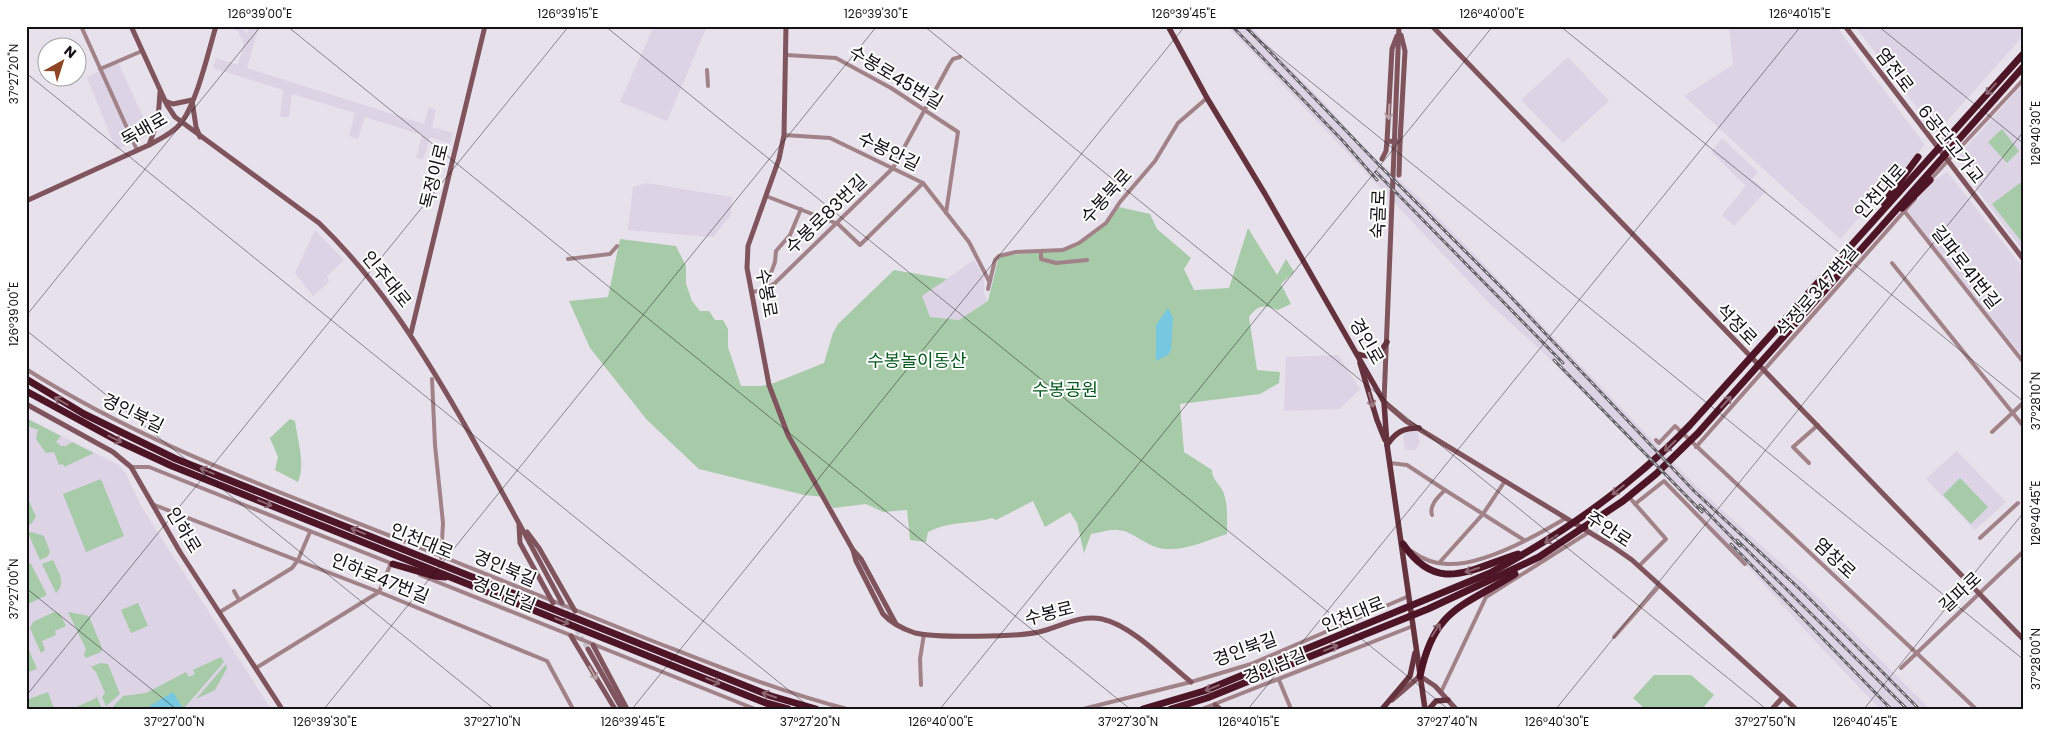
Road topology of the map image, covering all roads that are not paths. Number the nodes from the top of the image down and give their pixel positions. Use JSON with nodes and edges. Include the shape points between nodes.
{"nodes":[{"id":1,"x":81,"y":26,"type":"edge"},
{"id":2,"x":131,"y":26,"type":"edge"},
{"id":3,"x":216,"y":26,"type":"edge"},
{"id":4,"x":485,"y":26,"type":"edge"},
{"id":5,"x":786,"y":26,"type":"edge"},
{"id":6,"x":1168,"y":26,"type":"edge"},
{"id":7,"x":1432,"y":26,"type":"edge"},
{"id":8,"x":1845,"y":26,"type":"edge"},
{"id":9,"x":1400,"y":27,"type":"edge"},
{"id":10,"x":142,"y":51,"type":"junction"},
{"id":11,"x":2024,"y":53,"type":"edge"},
{"id":12,"x":786,"y":55,"type":"junction"},
{"id":13,"x":960,"y":57,"type":"dead end"},
{"id":14,"x":2024,"y":66,"type":"edge"},
{"id":15,"x":100,"y":69,"type":"junction"},
{"id":16,"x":707,"y":70,"type":"dead end"},
{"id":17,"x":2024,"y":79,"type":"edge"},
{"id":18,"x":708,"y":86,"type":"dead end"},
{"id":19,"x":160,"y":91,"type":"junction"},
{"id":20,"x":1207,"y":98,"type":"junction"},
{"id":21,"x":192,"y":100,"type":"junction"},
{"id":22,"x":165,"y":101,"type":"junction"},
{"id":23,"x":1905,"y":107,"type":"joint"},
{"id":24,"x":926,"y":110,"type":"junction"},
{"id":25,"x":181,"y":123,"type":"junction"},
{"id":26,"x":784,"y":135,"type":"junction"},
{"id":27,"x":200,"y":137,"type":"junction"},
{"id":28,"x":1387,"y":140,"type":"junction"},
{"id":29,"x":1400,"y":142,"type":"junction"},
{"id":30,"x":149,"y":145,"type":"junction"},
{"id":31,"x":137,"y":150,"type":"junction"},
{"id":32,"x":1918,"y":157,"type":"dead end"},
{"id":33,"x":1382,"y":159,"type":"dead end"},
{"id":34,"x":893,"y":168,"type":"junction"},
{"id":35,"x":1399,"y":176,"type":"dead end"},
{"id":36,"x":1930,"y":180,"type":"junction"},
{"id":37,"x":923,"y":183,"type":"junction"},
{"id":38,"x":766,"y":196,"type":"junction"},
{"id":39,"x":26,"y":201,"type":"edge"},
{"id":40,"x":801,"y":209,"type":"junction"},
{"id":41,"x":1905,"y":212,"type":"junction"},
{"id":42,"x":946,"y":214,"type":"junction"},
{"id":43,"x":838,"y":224,"type":"junction"},
{"id":44,"x":1856,"y":239,"type":"junction"},
{"id":45,"x":617,"y":246,"type":"dead end"},
{"id":46,"x":1863,"y":246,"type":"junction"},
{"id":47,"x":1041,"y":252,"type":"junction"},
{"id":48,"x":568,"y":259,"type":"dead end"},
{"id":49,"x":1087,"y":260,"type":"dead end"},
{"id":50,"x":2024,"y":260,"type":"edge"},
{"id":51,"x":1892,"y":263,"type":"dead end"},
{"id":52,"x":990,"y":281,"type":"junction"},
{"id":53,"x":988,"y":289,"type":"dead end"},
{"id":54,"x":764,"y":290,"type":"junction"},
{"id":55,"x":752,"y":292,"type":"junction"},
{"id":56,"x":411,"y":333,"type":"junction"},
{"id":57,"x":1387,"y":342,"type":"junction"},
{"id":58,"x":1358,"y":354,"type":"junction"},
{"id":59,"x":2024,"y":363,"type":"edge"},
{"id":60,"x":26,"y":369,"type":"edge"},
{"id":61,"x":1764,"y":371,"type":"junction"},
{"id":62,"x":435,"y":378,"type":"junction"},
{"id":63,"x":26,"y":379,"type":"edge"},
{"id":64,"x":26,"y":391,"type":"edge"},
{"id":65,"x":1384,"y":402,"type":"junction"},
{"id":66,"x":2024,"y":402,"type":"edge"},
{"id":67,"x":26,"y":404,"type":"edge"},
{"id":68,"x":2011,"y":414,"type":"junction"},
{"id":69,"x":1818,"y":425,"type":"junction"},
{"id":70,"x":2024,"y":427,"type":"edge"},
{"id":71,"x":1419,"y":428,"type":"junction"},
{"id":72,"x":1992,"y":432,"type":"dead end"},
{"id":73,"x":1656,"y":440,"type":"dead end"},
{"id":74,"x":1387,"y":445,"type":"junction"},
{"id":75,"x":1696,"y":447,"type":"junction"},
{"id":76,"x":1390,"y":463,"type":"junction"},
{"id":77,"x":1809,"y":463,"type":"dead end"},
{"id":78,"x":131,"y":467,"type":"junction"},
{"id":79,"x":1505,"y":481,"type":"junction"},
{"id":80,"x":1445,"y":490,"type":"junction"},
{"id":81,"x":1629,"y":497,"type":"junction"},
{"id":82,"x":2018,"y":503,"type":"dead end"},
{"id":83,"x":152,"y":504,"type":"junction"},
{"id":84,"x":1635,"y":504,"type":"junction"},
{"id":85,"x":1483,"y":514,"type":"junction"},
{"id":86,"x":1432,"y":515,"type":"dead end"},
{"id":87,"x":1566,"y":518,"type":"junction"},
{"id":88,"x":520,"y":524,"type":"junction"},
{"id":89,"x":310,"y":532,"type":"junction"},
{"id":90,"x":1589,"y":532,"type":"junction"},
{"id":91,"x":1980,"y":538,"type":"dead end"},
{"id":92,"x":1524,"y":540,"type":"junction"},
{"id":93,"x":1403,"y":544,"type":"junction"},
{"id":94,"x":1535,"y":549,"type":"junction"},
{"id":95,"x":2024,"y":551,"type":"edge"},
{"id":96,"x":441,"y":557,"type":"junction"},
{"id":97,"x":1540,"y":558,"type":"junction"},
{"id":98,"x":298,"y":560,"type":"junction"},
{"id":99,"x":1438,"y":563,"type":"junction"},
{"id":100,"x":392,"y":564,"type":"junction"},
{"id":101,"x":1745,"y":564,"type":"dead end"},
{"id":102,"x":1639,"y":566,"type":"junction"},
{"id":103,"x":453,"y":578,"type":"junction"},
{"id":104,"x":1660,"y":585,"type":"junction"},
{"id":105,"x":234,"y":591,"type":"dead end"},
{"id":106,"x":379,"y":592,"type":"junction"},
{"id":107,"x":1979,"y":593,"type":"junction"},
{"id":108,"x":1409,"y":596,"type":"junction"},
{"id":109,"x":240,"y":600,"type":"junction"},
{"id":110,"x":553,"y":603,"type":"junction"},
{"id":111,"x":562,"y":603,"type":"tunnel mouth"},
{"id":112,"x":575,"y":611,"type":"junction"},
{"id":113,"x":220,"y":612,"type":"junction"},
{"id":114,"x":1413,"y":626,"type":"junction"},
{"id":115,"x":924,"y":634,"type":"junction"},
{"id":116,"x":571,"y":636,"type":"junction"},
{"id":117,"x":1614,"y":637,"type":"dead end"},
{"id":118,"x":2024,"y":640,"type":"edge"},
{"id":119,"x":593,"y":645,"type":"junction"},
{"id":120,"x":1416,"y":648,"type":"junction"},
{"id":121,"x":588,"y":649,"type":"tunnel mouth"},
{"id":122,"x":1916,"y":652,"type":"junction"},
{"id":123,"x":256,"y":668,"type":"junction"},
{"id":124,"x":1901,"y":668,"type":"dead end"},
{"id":125,"x":1420,"y":676,"type":"junction"},
{"id":126,"x":1279,"y":680,"type":"junction"},
{"id":127,"x":1191,"y":682,"type":"junction"},
{"id":128,"x":921,"y":685,"type":"dead end"},
{"id":129,"x":1441,"y":692,"type":"junction"},
{"id":130,"x":1783,"y":697,"type":"junction"},
{"id":131,"x":1448,"y":700,"type":"junction"},
{"id":132,"x":1215,"y":705,"type":"junction"},
{"id":133,"x":1382,"y":708,"type":"edge"},
{"id":134,"x":282,"y":709,"type":"edge"},
{"id":135,"x":573,"y":709,"type":"edge"},
{"id":136,"x":615,"y":709,"type":"edge"},
{"id":137,"x":622,"y":709,"type":"edge"},
{"id":138,"x":627,"y":709,"type":"edge"},
{"id":139,"x":755,"y":709,"type":"edge"},
{"id":140,"x":788,"y":709,"type":"edge"},
{"id":141,"x":816,"y":709,"type":"edge"},
{"id":142,"x":847,"y":709,"type":"edge"},
{"id":143,"x":1083,"y":709,"type":"edge"},
{"id":144,"x":1142,"y":709,"type":"edge"},
{"id":145,"x":1171,"y":709,"type":"edge"},
{"id":146,"x":1202,"y":709,"type":"edge"},
{"id":147,"x":1220,"y":709,"type":"edge"},
{"id":148,"x":1291,"y":709,"type":"edge"},
{"id":149,"x":1427,"y":709,"type":"edge"},
{"id":150,"x":1456,"y":709,"type":"edge"},
{"id":151,"x":1772,"y":709,"type":"edge"},
{"id":152,"x":1796,"y":709,"type":"edge"},
{"id":153,"x":1976,"y":709,"type":"edge"}],
"edges":[{"from":1,"to":15,"type":"street"},
{"from":2,"to":10,"type":"main road","name":"인주대로"},
{"from":3,"to":21,"type":"main road","name":"독배로"},
{"from":4,"to":56,"type":"main road","name":"독정이로"},
{"from":5,"to":12,"type":"main road","name":"수봉로"},
{"from":6,"to":20,"type":"main road","name":"경인로"},
{"from":7,"to":61,"type":"main road","name":"석정로"},
{"from":8,"to":23,"type":"main road","name":"염전로"},
{"from":9,"to":28,"type":"main road","one_way":true,"via":[[1392,49]]},
{"from":9,"to":29,"type":"main road","via":[[1405,51]]},
{"from":9,"to":57,"type":"main road","name":"숙골로"},
{"from":10,"to":15,"type":"street"},
{"from":10,"to":19,"type":"main road","name":"인주대로"},
{"from":11,"to":44,"type":"highway","name":"인천대로","one_way":true},
{"from":12,"to":24,"type":"street","name":"수봉로45번길","via":[[836,58]]},
{"from":12,"to":26,"type":"main road","name":"수봉로"},
{"from":13,"to":24,"type":"street","name":"수봉로83번길","via":[[949,65]]},
{"from":14,"to":46,"type":"highway","name":"인천대로"},
{"from":15,"to":31,"type":"street"},
{"from":16,"to":18,"type":"street"},
{"from":17,"to":36,"type":"street","name":"석정로347번길"},
{"from":19,"to":22,"type":"main road","name":"인주대로"},
{"from":19,"to":30,"type":"main road","via":[[158,120]]},
{"from":20,"to":47,"type":"street","name":"수봉북로","via":[[1178,123],[1155,161],[1106,222],[1080,243],[1064,250]]},
{"from":20,"to":58,"type":"main road","name":"경인로"},
{"from":21,"to":22,"type":"main road","via":[[173,104]]},
{"from":21,"to":25,"type":"main road","name":"독배로"},
{"from":21,"to":27,"type":"main road"},
{"from":22,"to":25,"type":"main road","name":"인주대로"},
{"from":23,"to":50,"type":"main road","name":"6공단고가교"},
{"from":24,"to":34,"type":"street","name":"수봉로83번길"},
{"from":24,"to":42,"type":"street","name":"수봉로45번길","via":[[958,132]]},
{"from":25,"to":27,"type":"main road","name":"인주대로"},
{"from":25,"to":30,"type":"main road","name":"독배로"},
{"from":26,"to":34,"type":"street","name":"수봉안길","via":[[830,138]]},
{"from":26,"to":38,"type":"main road","name":"수봉로"},
{"from":27,"to":56,"type":"main road","name":"인주대로","via":[[319,223],[340,243]]},
{"from":28,"to":29,"type":"main road"},
{"from":28,"to":33,"type":"main road"},
{"from":29,"to":35,"type":"main road"},
{"from":30,"to":31,"type":"main road","name":"독배로"},
{"from":31,"to":39,"type":"main road","name":"독배로"},
{"from":32,"to":44,"type":"highway"},
{"from":34,"to":37,"type":"street","name":"수봉안길"},
{"from":34,"to":43,"type":"street","name":"수봉로83번길"},
{"from":36,"to":41,"type":"street","name":"석정로347번길"},
{"from":36,"to":46,"type":"highway"},
{"from":37,"to":42,"type":"street","name":"수봉안길"},
{"from":37,"to":43,"type":"street","via":[[860,245]]},
{"from":38,"to":40,"type":"street"},
{"from":38,"to":55,"type":"main road","name":"수봉로","via":[[748,246],[747,268]]},
{"from":40,"to":43,"type":"street"},
{"from":40,"to":54,"type":"street","via":[[790,234],[776,251],[776,262]]},
{"from":41,"to":59,"type":"street","name":"길파로41번길"},
{"from":41,"to":61,"type":"street","name":"석정로347번길"},
{"from":42,"to":52,"type":"street","name":"수봉안길","via":[[969,242]]},
{"from":43,"to":54,"type":"street","name":"수봉로83번길"},
{"from":44,"to":94,"type":"highway","name":"인천대로","one_way":true,"via":[[1746,364],[1648,466],[1588,514]]},
{"from":45,"to":48,"type":"street","via":[[610,254]]},
{"from":81,"to":46,"type":"highway","name":"인천대로","one_way":true,"via":[[1698,433]]},
{"from":47,"to":49,"type":"street","via":[[1040,260],[1056,263]]},
{"from":47,"to":52,"type":"street","name":"수봉북로","via":[[999,256]]},
{"from":51,"to":68,"type":"street"},
{"from":52,"to":53,"type":"street","name":"수봉북로"},
{"from":54,"to":55,"type":"street","name":"수봉로83번길"},
{"from":55,"to":115,"type":"main road","name":"수봉로","via":[[769,385],[788,435],[853,550],[883,614],[896,624]]},
{"from":56,"to":62,"type":"main road","name":"인주대로"},
{"from":57,"to":58,"type":"main road","via":[[1379,354]]},
{"from":57,"to":65,"type":"main road","name":"숙골로"},
{"from":58,"to":65,"type":"main road","name":"경인로"},
{"from":58,"to":74,"type":"main road","one_way":true},
{"from":60,"to":96,"type":"street","name":"경인북길","via":[[76,400],[179,451]]},
{"from":61,"to":69,"type":"main road","name":"석정로"},
{"from":61,"to":75,"type":"street","name":"석정로347번길"},
{"from":62,"to":88,"type":"main road","name":"인주대로"},
{"from":62,"to":96,"type":"street","via":[[435,445],[443,523]]},
{"from":141,"to":63,"type":"highway","name":"인천대로","one_way":true,"via":[[771,696],[176,459],[84,414]]},
{"from":64,"to":103,"type":"highway","name":"인천대로","one_way":true,"via":[[172,466]]},
{"from":65,"to":71,"type":"main road","name":"주안로"},
{"from":65,"to":74,"type":"main road","name":"경인로"},
{"from":66,"to":68,"type":"street"},
{"from":67,"to":78,"type":"main road","name":"인하로","via":[[112,452]]},
{"from":68,"to":70,"type":"street"},
{"from":68,"to":72,"type":"street"},
{"from":69,"to":77,"type":"street","via":[[1793,447]]},
{"from":69,"to":107,"type":"main road","name":"석정로"},
{"from":71,"to":74,"type":"main road","via":[[1401,431]]},
{"from":71,"to":79,"type":"main road","name":"주안로"},
{"from":73,"to":75,"type":"street","name":"염창로","via":[[1659,443],[1675,426]]},
{"from":74,"to":76,"type":"main road","name":"경인로"},
{"from":75,"to":122,"type":"street","name":"염창로"},
{"from":76,"to":80,"type":"street","via":[[1407,465]]},
{"from":76,"to":93,"type":"main road","name":"경인로"},
{"from":78,"to":83,"type":"main road","name":"인하로"},
{"from":78,"to":89,"type":"street","name":"경인남길","via":[[149,467]]},
{"from":79,"to":85,"type":"street"},
{"from":79,"to":87,"type":"main road","name":"주안로"},
{"from":80,"to":85,"type":"street"},
{"from":80,"to":86,"type":"street","via":[[1433,503]]},
{"from":81,"to":84,"type":"street"},
{"from":81,"to":97,"type":"highway","name":"인천대로"},
{"from":82,"to":91,"type":"street"},
{"from":83,"to":98,"type":"street","name":"인하로47번길"},
{"from":83,"to":113,"type":"main road","name":"인하로"},
{"from":84,"to":101,"type":"street","via":[[1664,481]]},
{"from":84,"to":102,"type":"street","via":[[1666,539]]},
{"from":85,"to":92,"type":"street"},
{"from":85,"to":99,"type":"street"},
{"from":87,"to":90,"type":"main road","name":"주안로"},
{"from":87,"to":92,"type":"street"},
{"from":88,"to":110,"type":"main road","via":[[520,543]]},
{"from":88,"to":111,"type":"main road","name":"인주대로"},
{"from":88,"to":112,"type":"main road","via":[[539,548]]},
{"from":89,"to":98,"type":"street"},
{"from":89,"to":100,"type":"street","name":"경인남길"},
{"from":90,"to":102,"type":"main road","name":"주안로"},
{"from":90,"to":129,"type":"street","via":[[1486,597]]},
{"from":92,"to":99,"type":"street","via":[[1470,562]]},
{"from":94,"to":93,"type":"highway","one_way":true,"via":[[1469,571],[1440,574],[1414,560]]},
{"from":93,"to":99,"type":"street"},
{"from":93,"to":108,"type":"main road","name":"경인로"},
{"from":94,"to":144,"type":"highway","name":"인천대로","one_way":true,"via":[[1490,573],[1403,610],[1204,691]]},
{"from":95,"to":107,"type":"street","name":"길파로"},
{"from":96,"to":110,"type":"street","name":"경인북길"},
{"from":125,"to":97,"type":"highway","one_way":true,"via":[[1425,650],[1443,620]]},
{"from":145,"to":97,"type":"highway","name":"인천대로","one_way":true,"via":[[1207,698],[1404,618]]},
{"from":98,"to":106,"type":"street","name":"인하로47번길"},
{"from":98,"to":109,"type":"street","via":[[292,568]]},
{"from":100,"to":103,"type":"highway"},
{"from":100,"to":106,"type":"street"},
{"from":100,"to":116,"type":"street","name":"경인남길"},
{"from":102,"to":104,"type":"main road","name":"주안로"},
{"from":103,"to":140,"type":"highway","name":"인천대로","one_way":true},
{"from":104,"to":117,"type":"street"},
{"from":104,"to":130,"type":"main road","name":"주안로"},
{"from":105,"to":109,"type":"street"},
{"from":106,"to":123,"type":"street"},
{"from":106,"to":135,"type":"street","name":"인하로47번길","via":[[547,661]]},
{"from":107,"to":118,"type":"main road","name":"석정로"},
{"from":107,"to":122,"type":"street","name":"길파로"},
{"from":108,"to":114,"type":"main road","name":"경인로"},
{"from":108,"to":127,"type":"street","name":"경인북길","via":[[1251,664]]},
{"from":109,"to":113,"type":"street"},
{"from":110,"to":112,"type":"street","name":"경인북길"},
{"from":112,"to":142,"type":"street","name":"경인북길","via":[[730,672]]},
{"from":113,"to":123,"type":"main road","name":"인하로"},
{"from":114,"to":120,"type":"main road","name":"경인로"},
{"from":114,"to":126,"type":"street","name":"경인남길"},
{"from":115,"to":127,"type":"main road","name":"수봉로","via":[[1023,635],[1088,618],[1100,619],[1124,628]]},
{"from":115,"to":128,"type":"street","via":[[920,659]]},
{"from":116,"to":119,"type":"street","name":"경인남길"},
{"from":116,"to":136,"type":"main road","one_way":true},
{"from":119,"to":138,"type":"main road"},
{"from":119,"to":139,"type":"street","name":"경인남길"},
{"from":120,"to":125,"type":"main road","name":"경인로"},
{"from":120,"to":133,"type":"main road","via":[[1410,676]]},
{"from":121,"to":137,"type":"main road"},
{"from":122,"to":124,"type":"street","name":"길파로"},
{"from":122,"to":153,"type":"street","name":"염창로"},
{"from":123,"to":134,"type":"main road","name":"인하로"},
{"from":125,"to":129,"type":"main road"},
{"from":125,"to":133,"type":"main road"},
{"from":125,"to":149,"type":"main road","name":"경인로"},
{"from":126,"to":132,"type":"street","name":"경인남길"},
{"from":126,"to":148,"type":"street"},
{"from":127,"to":143,"type":"street","name":"경인북길"},
{"from":129,"to":131,"type":"main road"},
{"from":130,"to":151,"type":"main road"},
{"from":130,"to":152,"type":"main road","name":"주안로"},
{"from":131,"to":149,"type":"main road","via":[[1436,701]]},
{"from":131,"to":150,"type":"main road"},
{"from":132,"to":146,"type":"street","name":"경인남길"},
{"from":132,"to":147,"type":"main road"}]}
